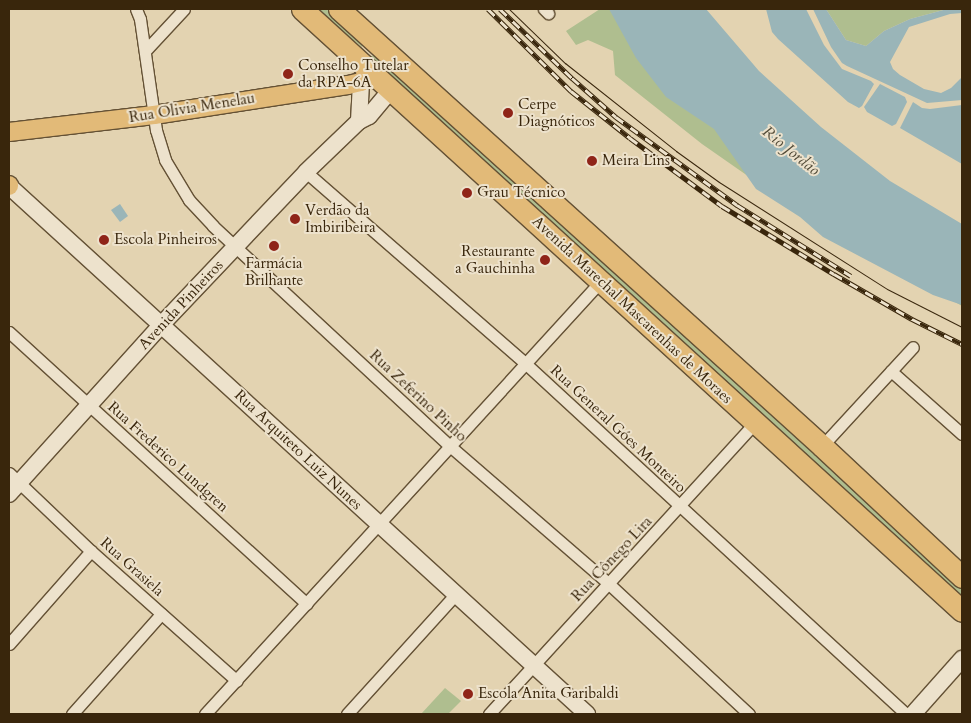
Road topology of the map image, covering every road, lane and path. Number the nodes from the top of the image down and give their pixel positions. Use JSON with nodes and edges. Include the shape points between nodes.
{"nodes":[{"id":1,"x":136,"y":9,"type":"edge"},
{"id":2,"x":184,"y":9,"type":"edge"},
{"id":3,"x":302,"y":9,"type":"edge"},
{"id":4,"x":338,"y":9,"type":"edge"},
{"id":5,"x":367,"y":34,"type":"junction"},
{"id":6,"x":145,"y":51,"type":"junction"},
{"id":7,"x":365,"y":77,"type":"junction"},
{"id":8,"x":392,"y":89,"type":"junction"},
{"id":9,"x":154,"y":115,"type":"junction"},
{"id":10,"x":359,"y":121,"type":"junction"},
{"id":11,"x":10,"y":133,"type":"edge"},
{"id":12,"x":306,"y":172,"type":"junction"},
{"id":13,"x":9,"y":186,"type":"edge"},
{"id":14,"x":237,"y":247,"type":"junction"},
{"id":15,"x":601,"y":281,"type":"junction"},
{"id":16,"x":162,"y":324,"type":"junction"},
{"id":17,"x":9,"y":332,"type":"edge"},
{"id":18,"x":912,"y":347,"type":"dead end"},
{"id":19,"x":526,"y":364,"type":"junction"},
{"id":20,"x":891,"y":371,"type":"junction"},
{"id":21,"x":89,"y":406,"type":"junction"},
{"id":22,"x":755,"y":423,"type":"junction"},
{"id":23,"x":962,"y":434,"type":"edge"},
{"id":24,"x":451,"y":446,"type":"junction"},
{"id":25,"x":822,"y":446,"type":"junction"},
{"id":26,"x":12,"y":483,"type":"edge"},
{"id":27,"x":680,"y":507,"type":"junction"},
{"id":28,"x":380,"y":525,"type":"junction"},
{"id":29,"x":91,"y":551,"type":"junction"},
{"id":30,"x":962,"y":577,"type":"edge"},
{"id":31,"x":609,"y":584,"type":"junction"},
{"id":32,"x":455,"y":594,"type":"junction"},
{"id":33,"x":308,"y":604,"type":"junction"},
{"id":34,"x":962,"y":611,"type":"edge"},
{"id":35,"x":161,"y":614,"type":"junction"},
{"id":36,"x":9,"y":644,"type":"edge"},
{"id":37,"x":962,"y":659,"type":"edge"},
{"id":38,"x":533,"y":666,"type":"junction"},
{"id":39,"x":237,"y":681,"type":"junction"},
{"id":40,"x":72,"y":714,"type":"edge"},
{"id":41,"x":205,"y":714,"type":"edge"},
{"id":42,"x":347,"y":714,"type":"edge"},
{"id":43,"x":489,"y":714,"type":"edge"},
{"id":44,"x":587,"y":714,"type":"edge"},
{"id":45,"x":749,"y":714,"type":"edge"},
{"id":46,"x":906,"y":714,"type":"edge"},
{"id":47,"x":913,"y":714,"type":"edge"}],
"edges":[{"from":1,"to":6,"type":"street","name":"Rua Zeferino Pinho"},
{"from":2,"to":6,"type":"street"},
{"from":3,"to":7,"type":"highway","name":"Avenida Marechal Mascarenhas de Moraes"},
{"from":4,"to":5,"type":"highway","name":"Avenida Marechal Mascarenhas de Moraes"},
{"from":5,"to":7,"type":"highway"},
{"from":5,"to":25,"type":"highway","name":"Avenida Marechal Mascarenhas de Moraes"},
{"from":6,"to":9,"type":"street","name":"Rua Zeferino Pinho"},
{"from":7,"to":8,"type":"highway","name":"Avenida Marechal Mascarenhas de Moraes"},
{"from":7,"to":9,"type":"main road","name":"Rua Olivia Menelau"},
{"from":7,"to":10,"type":"main road"},
{"from":8,"to":10,"type":"main road","name":"Avenida Pinheiros","via":[[369,116]]},
{"from":8,"to":15,"type":"highway","name":"Avenida Marechal Mascarenhas de Moraes"},
{"from":9,"to":11,"type":"main road","name":"Rua Olivia Menelau"},
{"from":9,"to":14,"type":"street","name":"Rua Zeferino Pinho","via":[[165,160],[173,177],[189,200]]},
{"from":10,"to":12,"type":"main road","name":"Avenida Pinheiros"},
{"from":12,"to":14,"type":"main road","name":"Avenida Pinheiros"},
{"from":12,"to":19,"type":"street","name":"Rua General Góes Monteiro"},
{"from":13,"to":16,"type":"main road","name":"Rua Arquiteto Luiz Nunes"},
{"from":14,"to":16,"type":"main road","name":"Avenida Pinheiros"},
{"from":14,"to":24,"type":"street","name":"Rua Zeferino Pinho"},
{"from":15,"to":19,"type":"street"},
{"from":15,"to":22,"type":"highway","name":"Avenida Marechal Mascarenhas de Moraes"},
{"from":16,"to":21,"type":"main road","name":"Avenida Pinheiros"},
{"from":16,"to":28,"type":"main road","name":"Rua Arquiteto Luiz Nunes"},
{"from":17,"to":21,"type":"street","name":"Rua Frederico Lundgren"},
{"from":18,"to":20,"type":"street"},
{"from":19,"to":24,"type":"street"},
{"from":19,"to":27,"type":"street","name":"Rua General Góes Monteiro"},
{"from":20,"to":23,"type":"street"},
{"from":20,"to":25,"type":"street"},
{"from":21,"to":26,"type":"main road","name":"Avenida Pinheiros"},
{"from":21,"to":33,"type":"street","name":"Rua Frederico Lundgren"},
{"from":22,"to":27,"type":"street","name":"Rua Cônego Lira"},
{"from":22,"to":34,"type":"highway","name":"Avenida Marechal Mascarenhas de Moraes"},
{"from":24,"to":28,"type":"street"},
{"from":24,"to":31,"type":"street","name":"Rua Zeferino Pinho"},
{"from":25,"to":30,"type":"highway","name":"Avenida Marechal Mascarenhas de Moraes"},
{"from":26,"to":29,"type":"street","name":"Rua Grasiela"},
{"from":27,"to":31,"type":"street","name":"Rua Cônego Lira"},
{"from":27,"to":46,"type":"street","name":"Rua General Góes Monteiro"},
{"from":28,"to":32,"type":"main road","name":"Rua Arquiteto Luiz Nunes"},
{"from":28,"to":33,"type":"street"},
{"from":29,"to":35,"type":"street","name":"Rua Grasiela"},
{"from":29,"to":36,"type":"street"},
{"from":31,"to":38,"type":"street","name":"Rua Cônego Lira"},
{"from":31,"to":45,"type":"street","name":"Rua Zeferino Pinho"},
{"from":32,"to":38,"type":"main road","name":"Rua Arquiteto Luiz Nunes"},
{"from":32,"to":42,"type":"street"},
{"from":33,"to":39,"type":"street"},
{"from":35,"to":39,"type":"street","name":"Rua Grasiela"},
{"from":35,"to":40,"type":"street"},
{"from":37,"to":47,"type":"main road"},
{"from":38,"to":43,"type":"street","name":"Rua Cônego Lira"},
{"from":38,"to":44,"type":"main road","name":"Rua Arquiteto Luiz Nunes"},
{"from":39,"to":41,"type":"street"}]}
